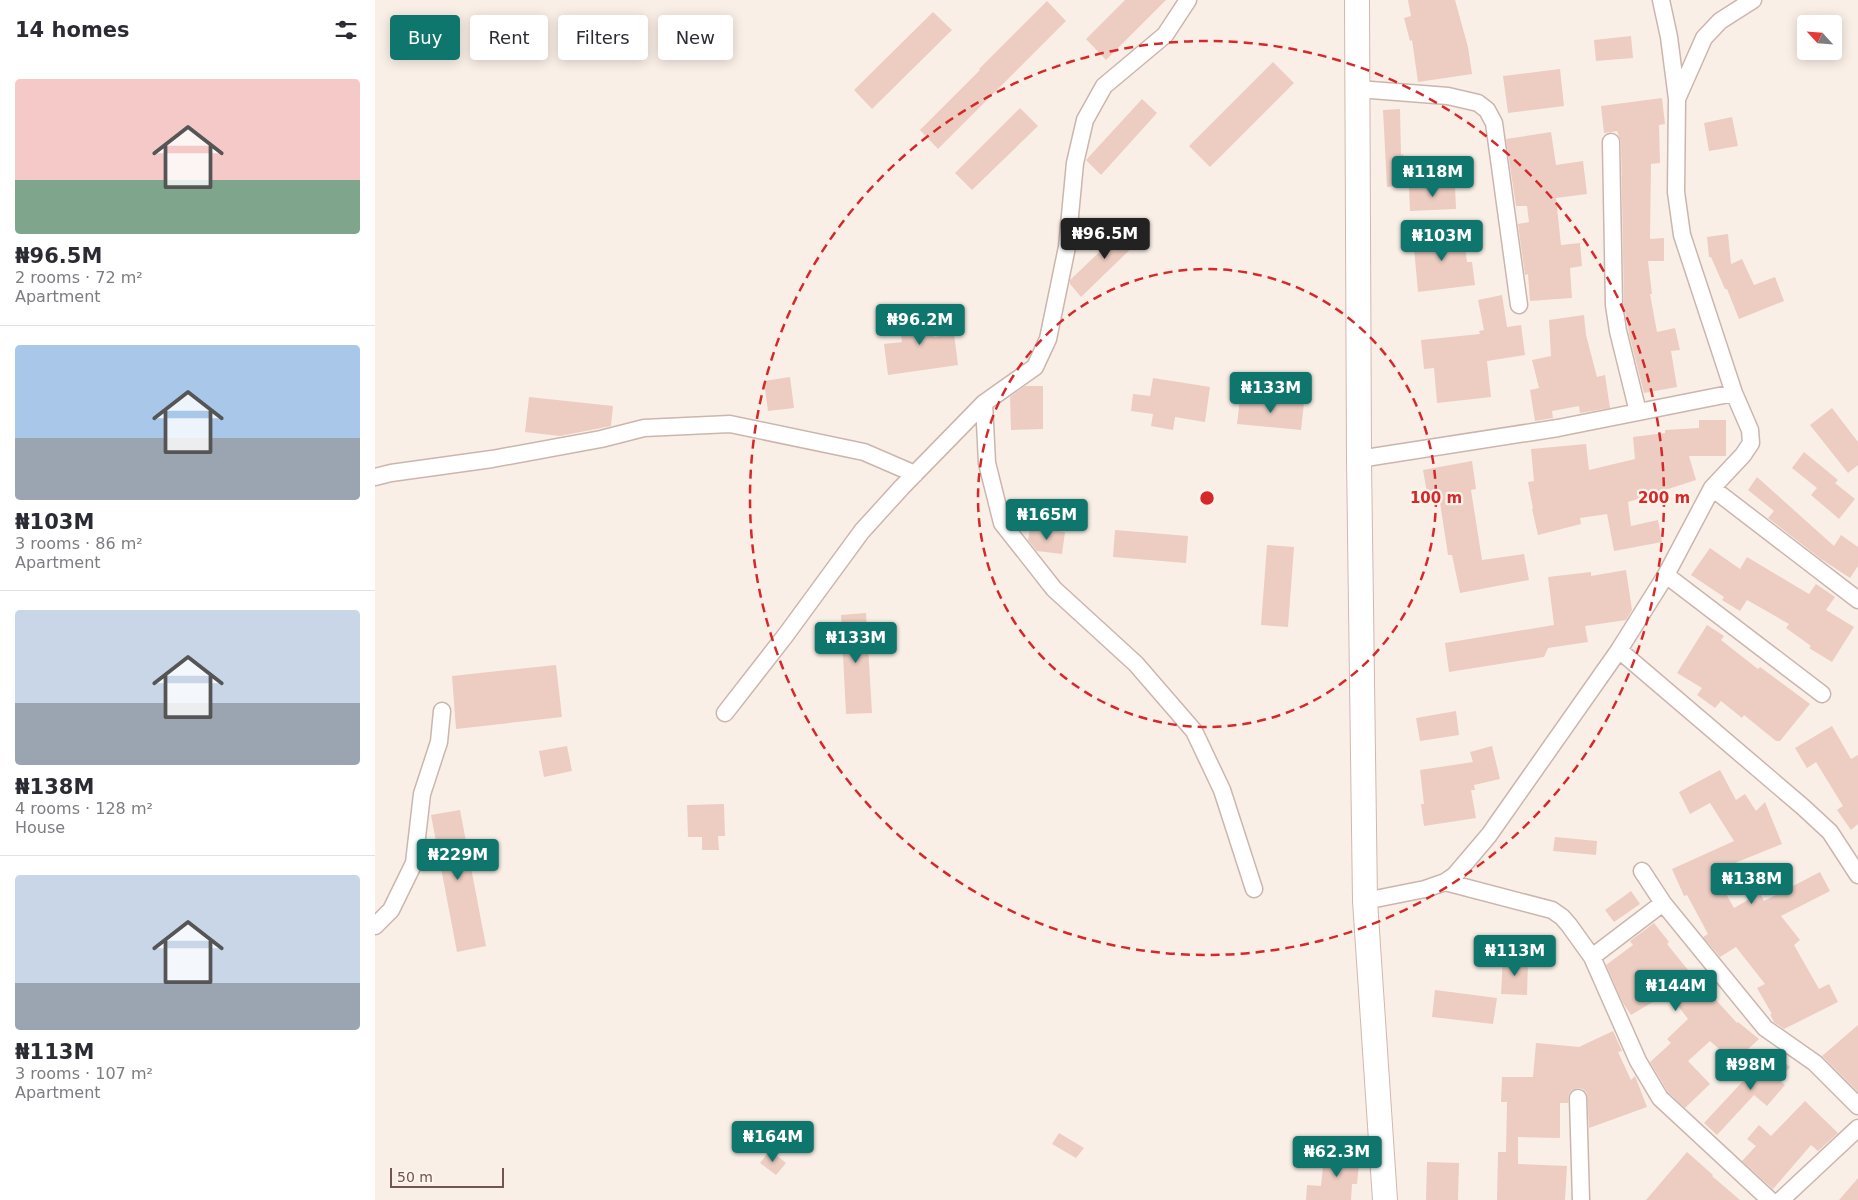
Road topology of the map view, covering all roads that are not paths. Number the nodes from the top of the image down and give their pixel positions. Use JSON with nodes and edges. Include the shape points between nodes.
{"nodes":[{"id":1,"x":1188,"y":0,"type":"edge"},
{"id":2,"x":1357,"y":0,"type":"edge"},
{"id":3,"x":1661,"y":0,"type":"edge"},
{"id":4,"x":1753,"y":0,"type":"edge"},
{"id":5,"x":1358,"y":89,"type":"junction"},
{"id":6,"x":1677,"y":99,"type":"junction"},
{"id":7,"x":1611,"y":142,"type":"dead end"},
{"id":8,"x":1519,"y":305,"type":"dead end"},
{"id":9,"x":1734,"y":393,"type":"junction"},
{"id":10,"x":983,"y":403,"type":"junction"},
{"id":11,"x":1638,"y":412,"type":"junction"},
{"id":12,"x":1359,"y":459,"type":"junction"},
{"id":13,"x":915,"y":474,"type":"junction"},
{"id":14,"x":375,"y":478,"type":"edge"},
{"id":15,"x":1712,"y":488,"type":"junction"},
{"id":16,"x":1666,"y":575,"type":"junction"},
{"id":17,"x":1858,"y":600,"type":"edge"},
{"id":18,"x":1619,"y":650,"type":"junction"},
{"id":19,"x":1822,"y":694,"type":"dead end"},
{"id":20,"x":442,"y":711,"type":"dead end"},
{"id":21,"x":725,"y":713,"type":"dead end"},
{"id":22,"x":1642,"y":870,"type":"dead end"},
{"id":23,"x":1858,"y":874,"type":"edge"},
{"id":24,"x":1445,"y":882,"type":"junction"},
{"id":25,"x":1254,"y":889,"type":"dead end"},
{"id":26,"x":1365,"y":901,"type":"junction"},
{"id":27,"x":1663,"y":903,"type":"junction"},
{"id":28,"x":375,"y":926,"type":"edge"},
{"id":29,"x":1592,"y":957,"type":"junction"},
{"id":30,"x":1578,"y":1098,"type":"dead end"},
{"id":31,"x":1858,"y":1106,"type":"edge"},
{"id":32,"x":1858,"y":1128,"type":"edge"},
{"id":33,"x":1385,"y":1200,"type":"edge"},
{"id":34,"x":1581,"y":1200,"type":"edge"},
{"id":35,"x":1770,"y":1200,"type":"edge"},
{"id":36,"x":1781,"y":1200,"type":"edge"}],
"edges":[{"from":1,"to":10,"type":"street","via":[[1165,35],[1104,86],[1085,120],[1075,164],[1067,247],[1047,339],[1035,367]]},
{"from":2,"to":5,"type":"main road"},
{"from":3,"to":6,"type":"street"},
{"from":4,"to":6,"type":"street","via":[[1721,21],[1704,38]]},
{"from":5,"to":8,"type":"street","via":[[1448,96],[1478,103],[1487,110],[1494,123]]},
{"from":5,"to":12,"type":"main road"},
{"from":6,"to":9,"type":"street","via":[[1676,192],[1682,235]]},
{"from":7,"to":11,"type":"street","via":[[1614,305]]},
{"from":9,"to":11,"type":"street"},
{"from":9,"to":15,"type":"street","via":[[1750,430],[1751,443]]},
{"from":10,"to":13,"type":"street"},
{"from":10,"to":25,"type":"street","via":[[987,463],[1002,523],[1054,589],[1136,664],[1194,731],[1222,790]]},
{"from":11,"to":12,"type":"street"},
{"from":12,"to":26,"type":"main road"},
{"from":13,"to":14,"type":"street","via":[[864,452],[730,424],[644,428],[510,456]]},
{"from":13,"to":21,"type":"street","via":[[862,531]]},
{"from":15,"to":16,"type":"street"},
{"from":15,"to":17,"type":"street"},
{"from":16,"to":18,"type":"street"},
{"from":16,"to":19,"type":"street"},
{"from":18,"to":23,"type":"street","via":[[1830,832]]},
{"from":18,"to":24,"type":"street","via":[[1489,834],[1455,875]]},
{"from":20,"to":28,"type":"street","via":[[439,742],[422,794],[414,863],[391,910]]},
{"from":22,"to":27,"type":"street"},
{"from":24,"to":26,"type":"street"},
{"from":24,"to":29,"type":"street","via":[[1552,910],[1569,925]]},
{"from":26,"to":33,"type":"main road"},
{"from":27,"to":29,"type":"street"},
{"from":27,"to":31,"type":"street","via":[[1765,1028],[1815,1063]]},
{"from":29,"to":35,"type":"street","via":[[1638,1061],[1660,1098]]},
{"from":30,"to":34,"type":"street"},
{"from":32,"to":36,"type":"street"}]}
